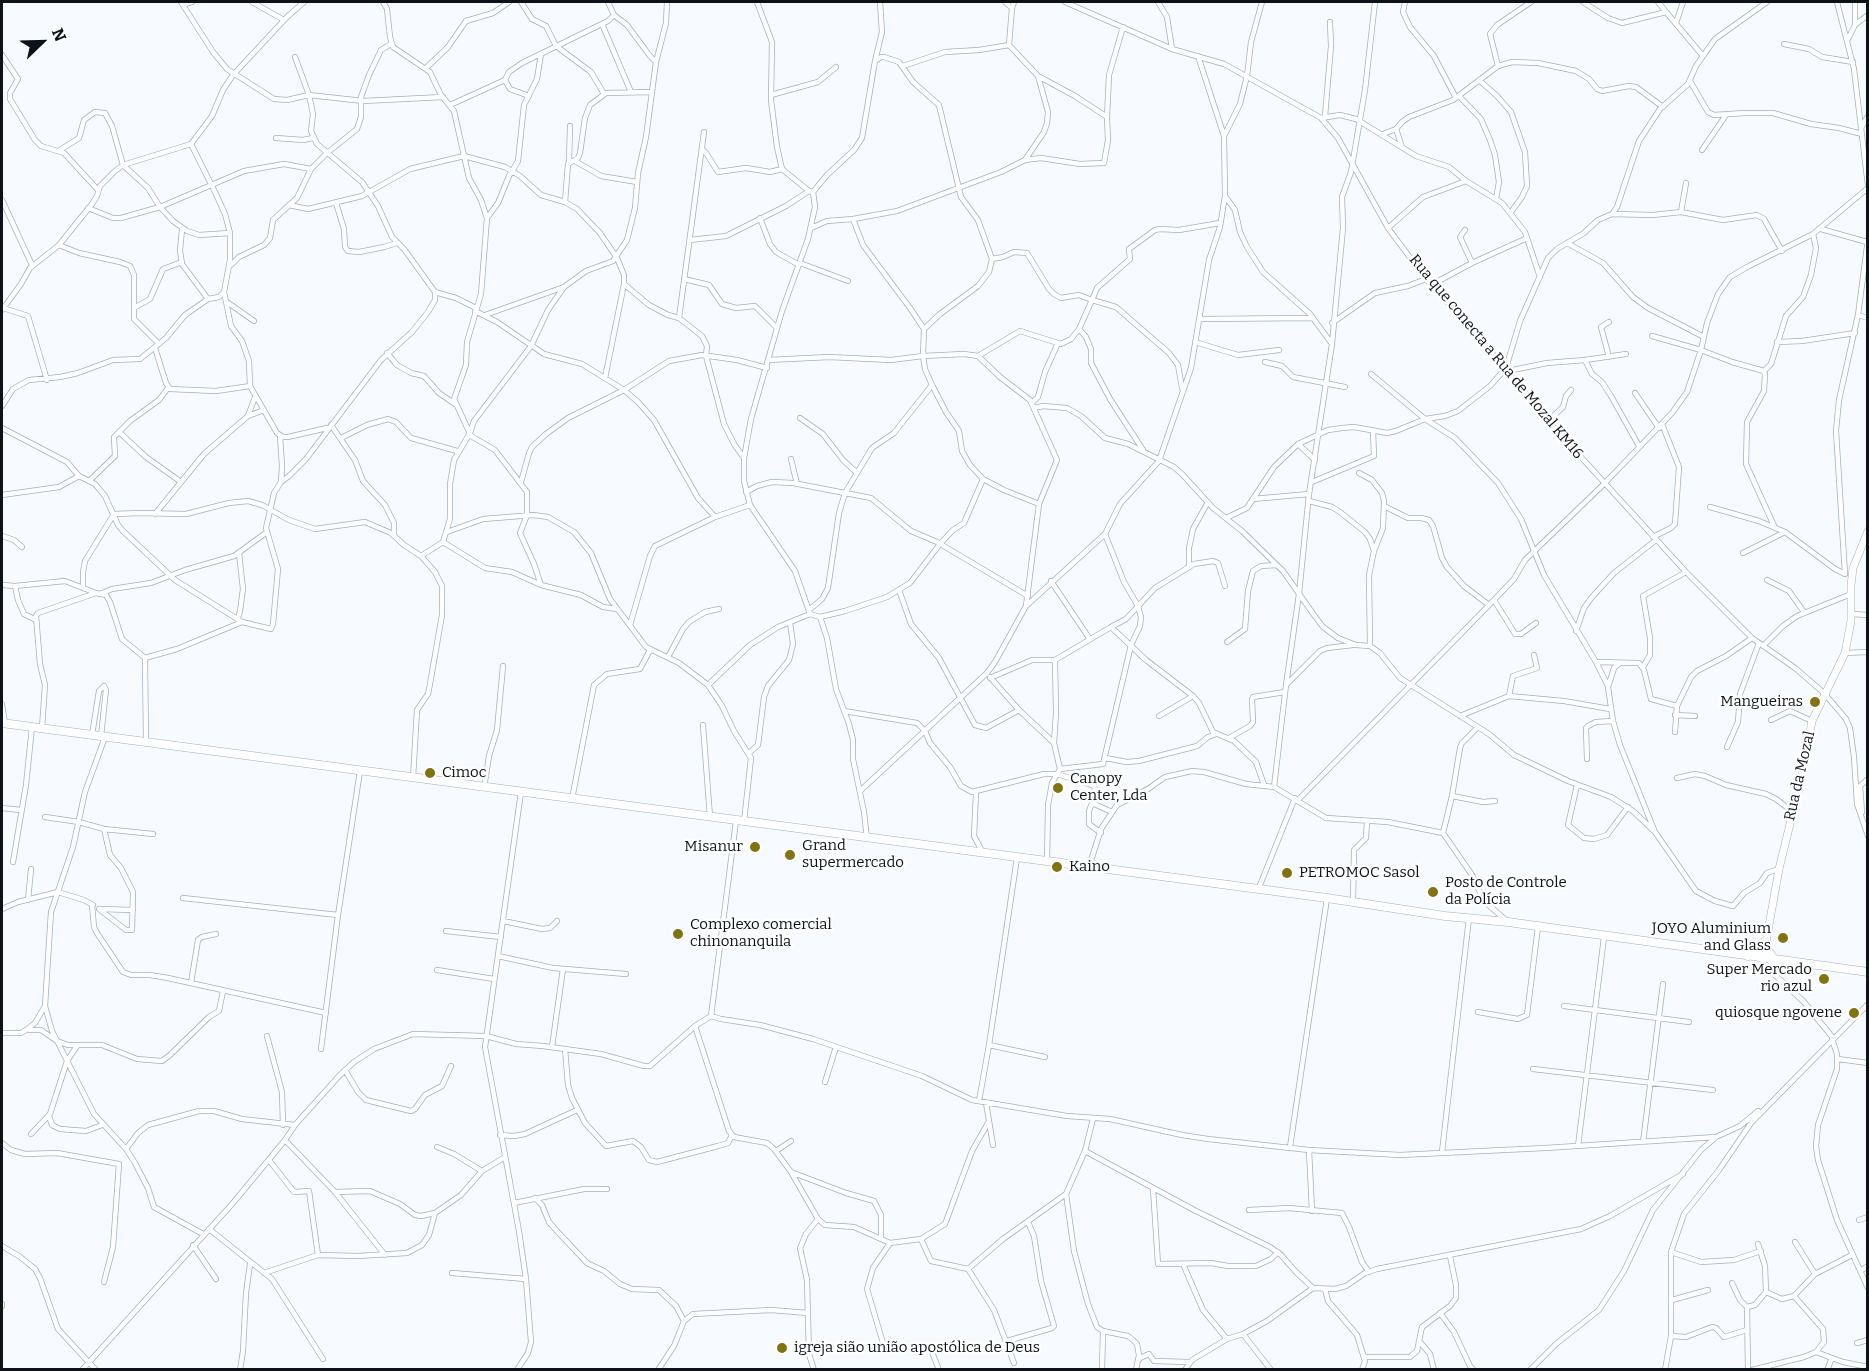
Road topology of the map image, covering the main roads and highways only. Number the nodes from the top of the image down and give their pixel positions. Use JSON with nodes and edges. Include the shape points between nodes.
{"nodes":[{"id":1,"x":1868,"y":531,"type":"edge"},
{"id":2,"x":3,"y":724,"type":"edge"},
{"id":3,"x":1766,"y":940,"type":"junction"},
{"id":4,"x":1748,"y":956,"type":"junction"},
{"id":5,"x":1769,"y":960,"type":"junction"},
{"id":6,"x":1868,"y":972,"type":"edge"}],
"edges":[{"from":1,"to":3,"type":"main road","name":"Rua da Mozal","via":[[1848,576],[1851,614],[1845,653],[1812,721]]},
{"from":2,"to":4,"type":"main road"},
{"from":3,"to":4,"type":"main road"},
{"from":3,"to":5,"type":"main road","name":"Rua da Mozal"},
{"from":3,"to":5,"type":"main road"},
{"from":4,"to":5,"type":"main road"},
{"from":5,"to":6,"type":"main road"}]}
